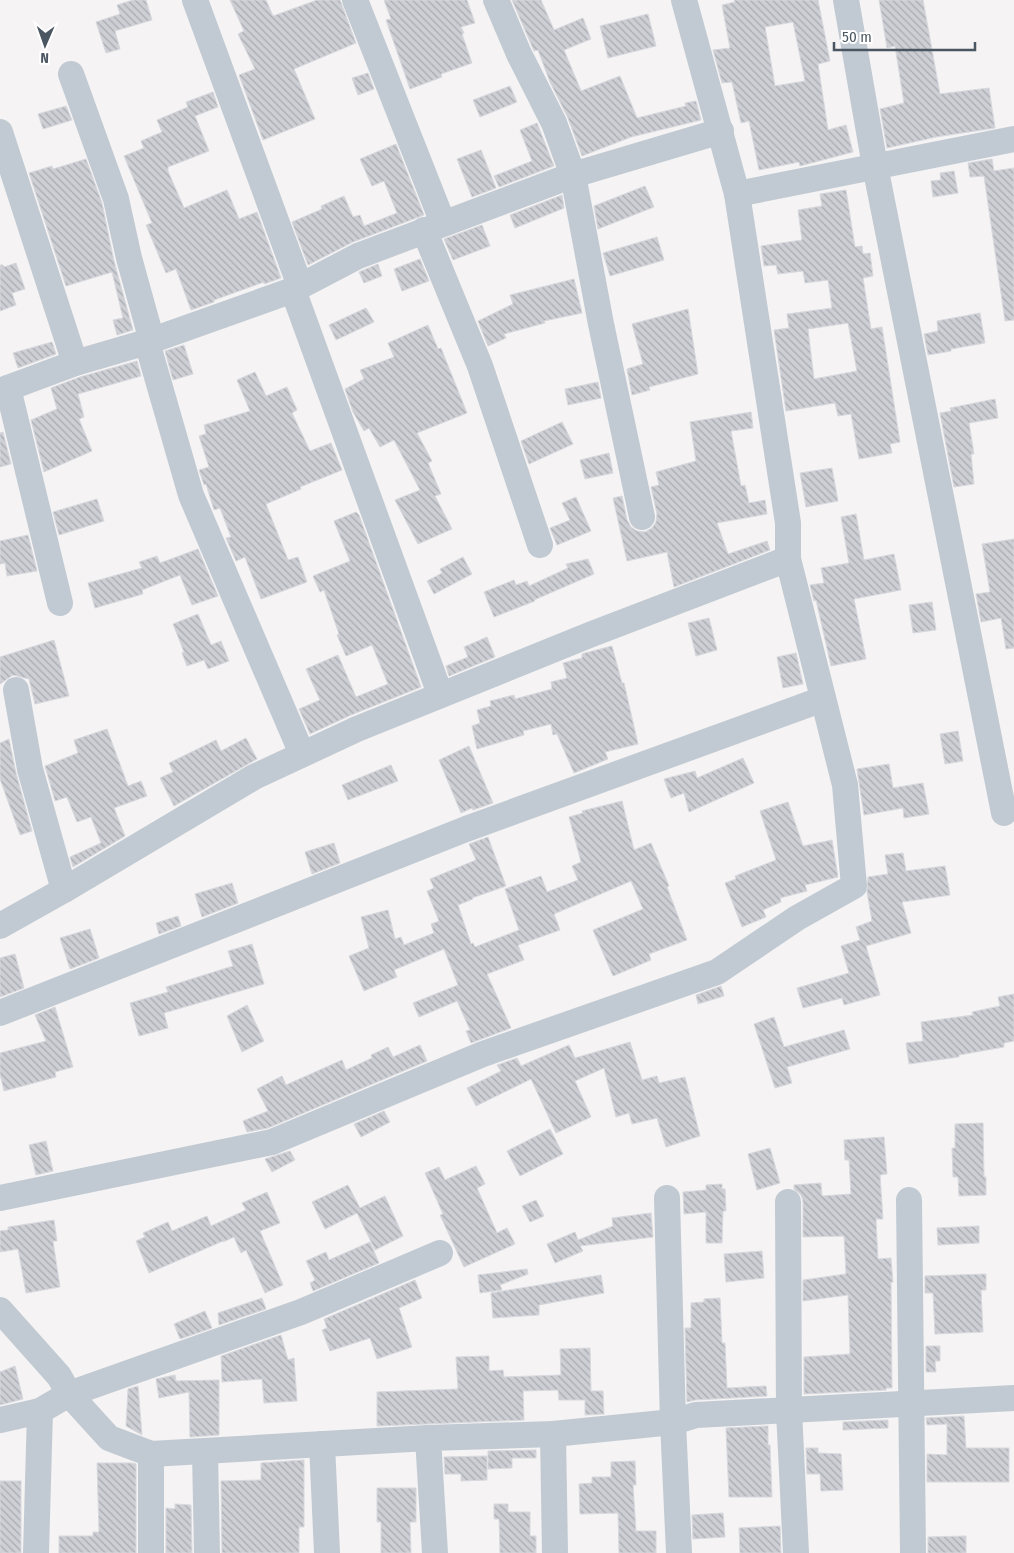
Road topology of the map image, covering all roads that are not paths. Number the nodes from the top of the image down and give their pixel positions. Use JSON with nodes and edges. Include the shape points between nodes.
{"nodes":[{"id":1,"x":195,"y":0,"type":"edge"},
{"id":2,"x":355,"y":0,"type":"edge"},
{"id":3,"x":496,"y":0,"type":"edge"},
{"id":4,"x":684,"y":0,"type":"edge"},
{"id":5,"x":846,"y":0,"type":"edge"},
{"id":6,"x":72,"y":74,"type":"dead end"},
{"id":7,"x":0,"y":132,"type":"edge"},
{"id":8,"x":720,"y":132,"type":"junction"},
{"id":9,"x":1014,"y":139,"type":"edge"},
{"id":10,"x":876,"y":166,"type":"junction"},
{"id":11,"x":573,"y":175,"type":"junction"},
{"id":12,"x":736,"y":194,"type":"junction"},
{"id":13,"x":433,"y":226,"type":"junction"},
{"id":14,"x":297,"y":288,"type":"junction"},
{"id":15,"x":149,"y":341,"type":"junction"},
{"id":16,"x":75,"y":363,"type":"junction"},
{"id":17,"x":4,"y":389,"type":"edge"},
{"id":18,"x":642,"y":517,"type":"dead end"},
{"id":19,"x":540,"y":545,"type":"dead end"},
{"id":20,"x":788,"y":560,"type":"junction"},
{"id":21,"x":60,"y":603,"type":"dead end"},
{"id":22,"x":16,"y":690,"type":"dead end"},
{"id":23,"x":440,"y":694,"type":"junction"},
{"id":24,"x":823,"y":699,"type":"junction"},
{"id":25,"x":302,"y":754,"type":"junction"},
{"id":26,"x":1004,"y":813,"type":"dead end"},
{"id":27,"x":64,"y":890,"type":"junction"},
{"id":28,"x":0,"y":926,"type":"edge"},
{"id":29,"x":0,"y":1013,"type":"edge"},
{"id":30,"x":0,"y":1198,"type":"edge"},
{"id":31,"x":668,"y":1198,"type":"dead end"},
{"id":32,"x":909,"y":1200,"type":"dead end"},
{"id":33,"x":788,"y":1202,"type":"dead end"},
{"id":34,"x":440,"y":1253,"type":"dead end"},
{"id":35,"x":0,"y":1310,"type":"edge"},
{"id":36,"x":69,"y":1394,"type":"junction"},
{"id":37,"x":1014,"y":1398,"type":"edge"},
{"id":38,"x":911,"y":1404,"type":"junction"},
{"id":39,"x":40,"y":1411,"type":"junction"},
{"id":40,"x":789,"y":1411,"type":"junction"},
{"id":41,"x":0,"y":1420,"type":"edge"},
{"id":42,"x":673,"y":1422,"type":"junction"},
{"id":43,"x":553,"y":1434,"type":"junction"},
{"id":44,"x":428,"y":1438,"type":"junction"},
{"id":45,"x":322,"y":1444,"type":"junction"},
{"id":46,"x":205,"y":1452,"type":"junction"},
{"id":47,"x":151,"y":1454,"type":"junction"},
{"id":48,"x":36,"y":1553,"type":"edge"},
{"id":49,"x":151,"y":1553,"type":"edge"},
{"id":50,"x":207,"y":1553,"type":"edge"},
{"id":51,"x":326,"y":1553,"type":"edge"},
{"id":52,"x":435,"y":1553,"type":"edge"},
{"id":53,"x":555,"y":1553,"type":"edge"},
{"id":54,"x":679,"y":1553,"type":"edge"},
{"id":55,"x":796,"y":1553,"type":"edge"},
{"id":56,"x":913,"y":1553,"type":"edge"}],
"edges":[{"from":1,"to":14,"type":"street"},
{"from":2,"to":13,"type":"street"},
{"from":3,"to":11,"type":"street","via":[[554,123]]},
{"from":4,"to":8,"type":"street"},
{"from":5,"to":10,"type":"street"},
{"from":6,"to":15,"type":"street","via":[[116,199]]},
{"from":7,"to":16,"type":"street"},
{"from":8,"to":11,"type":"street"},
{"from":8,"to":12,"type":"street"},
{"from":9,"to":10,"type":"street"},
{"from":10,"to":12,"type":"street"},
{"from":10,"to":26,"type":"street"},
{"from":11,"to":13,"type":"street"},
{"from":11,"to":18,"type":"street"},
{"from":12,"to":20,"type":"street","via":[[788,523]]},
{"from":13,"to":14,"type":"street","via":[[358,256]]},
{"from":13,"to":19,"type":"street"},
{"from":14,"to":15,"type":"street"},
{"from":14,"to":23,"type":"street"},
{"from":15,"to":16,"type":"street"},
{"from":15,"to":25,"type":"street","via":[[191,495]]},
{"from":16,"to":17,"type":"street"},
{"from":17,"to":21,"type":"street"},
{"from":20,"to":23,"type":"street"},
{"from":20,"to":24,"type":"street"},
{"from":22,"to":27,"type":"street","via":[[30,768]]},
{"from":23,"to":25,"type":"street"},
{"from":24,"to":29,"type":"street","via":[[466,829]]},
{"from":24,"to":30,"type":"street","via":[[845,785],[854,886],[797,918],[717,972],[483,1054],[272,1142]]},
{"from":25,"to":27,"type":"street","via":[[254,777]]},
{"from":27,"to":28,"type":"street"},
{"from":31,"to":42,"type":"street"},
{"from":32,"to":38,"type":"street"},
{"from":33,"to":40,"type":"street"},
{"from":34,"to":36,"type":"street","via":[[301,1312]]},
{"from":35,"to":36,"type":"street","via":[[59,1376]]},
{"from":36,"to":39,"type":"street"},
{"from":36,"to":47,"type":"street","via":[[109,1438]]},
{"from":37,"to":38,"type":"street"},
{"from":38,"to":40,"type":"street"},
{"from":38,"to":56,"type":"street"},
{"from":39,"to":41,"type":"street"},
{"from":39,"to":48,"type":"street"},
{"from":40,"to":42,"type":"street","via":[[696,1415]]},
{"from":40,"to":55,"type":"street"},
{"from":42,"to":43,"type":"street"},
{"from":42,"to":54,"type":"street"},
{"from":43,"to":44,"type":"street"},
{"from":43,"to":53,"type":"street"},
{"from":44,"to":45,"type":"street"},
{"from":44,"to":52,"type":"street"},
{"from":45,"to":46,"type":"street"},
{"from":45,"to":51,"type":"street"},
{"from":46,"to":47,"type":"street"},
{"from":46,"to":50,"type":"street"},
{"from":47,"to":49,"type":"street"}]}
